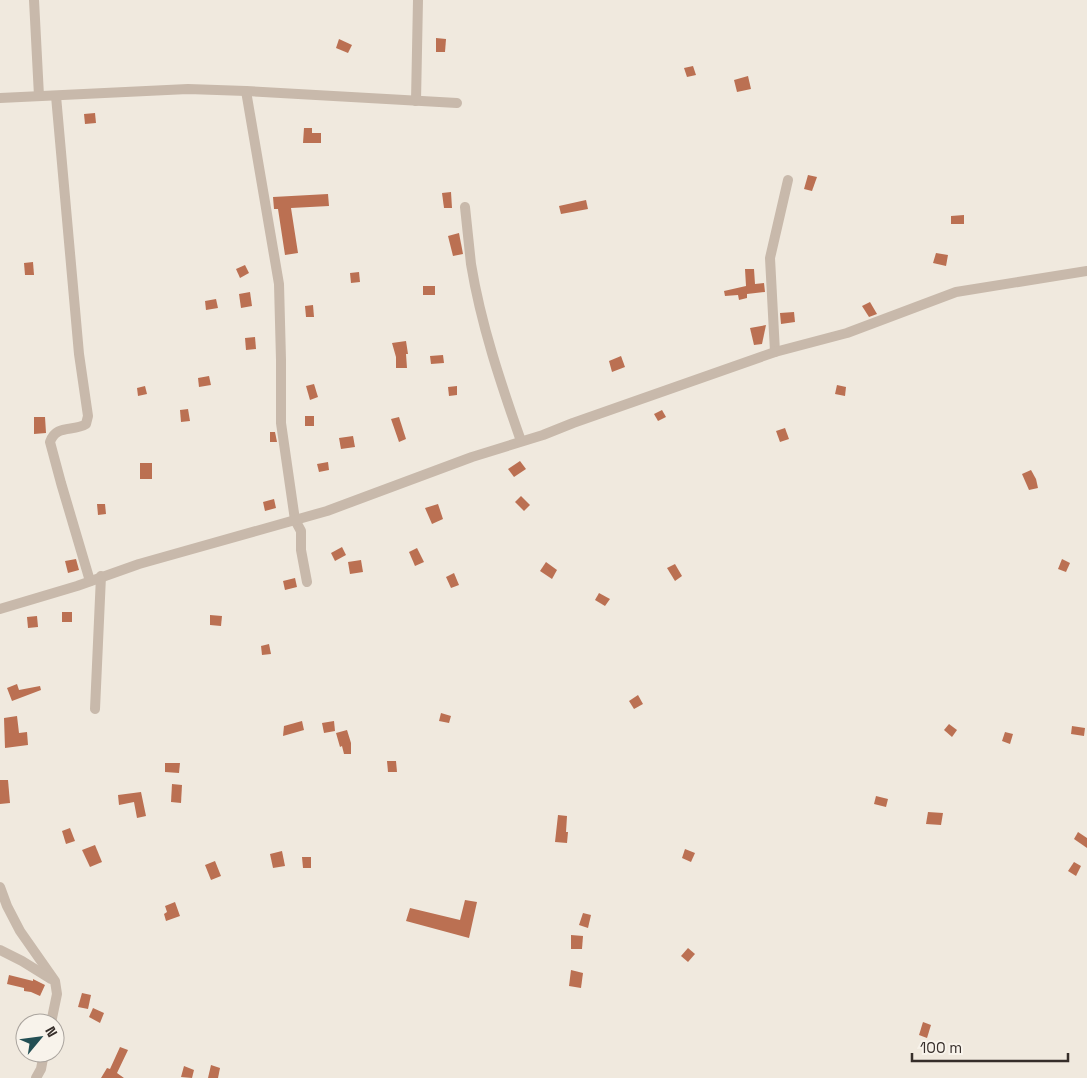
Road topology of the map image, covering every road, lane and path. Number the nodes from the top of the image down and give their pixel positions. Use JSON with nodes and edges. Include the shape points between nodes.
{"nodes":[{"id":1,"x":34,"y":0,"type":"edge"},
{"id":2,"x":418,"y":0,"type":"edge"},
{"id":3,"x":246,"y":91,"type":"junction"},
{"id":4,"x":39,"y":96,"type":"junction"},
{"id":5,"x":56,"y":96,"type":"junction"},
{"id":6,"x":0,"y":98,"type":"edge"},
{"id":7,"x":416,"y":101,"type":"junction"},
{"id":8,"x":457,"y":103,"type":"dead end"},
{"id":9,"x":788,"y":180,"type":"dead end"},
{"id":10,"x":465,"y":207,"type":"dead end"},
{"id":11,"x":1087,"y":271,"type":"edge"},
{"id":12,"x":775,"y":352,"type":"junction"},
{"id":13,"x":521,"y":441,"type":"junction"},
{"id":14,"x":295,"y":520,"type":"junction"},
{"id":15,"x":102,"y":576,"type":"junction"},
{"id":16,"x":90,"y":581,"type":"junction"},
{"id":17,"x":307,"y":582,"type":"dead end"},
{"id":18,"x":0,"y":609,"type":"edge"},
{"id":19,"x":95,"y":709,"type":"dead end"},
{"id":20,"x":0,"y":887,"type":"edge"},
{"id":21,"x":0,"y":950,"type":"edge"},
{"id":22,"x":55,"y":981,"type":"junction"},
{"id":23,"x":53,"y":1013,"type":"edge"},
{"id":24,"x":42,"y":1063,"type":"edge"},
{"id":25,"x":36,"y":1078,"type":"edge"}],
"edges":[{"from":1,"to":4,"type":"street"},
{"from":2,"to":7,"type":"street"},
{"from":3,"to":5,"type":"street","via":[[188,89]]},
{"from":3,"to":7,"type":"street"},
{"from":3,"to":14,"type":"street","via":[[278,284],[281,423]]},
{"from":4,"to":5,"type":"street"},
{"from":4,"to":6,"type":"street"},
{"from":5,"to":16,"type":"street","via":[[78,345],[88,416],[86,424],[57,431],[50,442]]},
{"from":7,"to":8,"type":"street"},
{"from":9,"to":12,"type":"street","via":[[770,258]]},
{"from":10,"to":13,"type":"street","via":[[483,318]]},
{"from":11,"to":12,"type":"street","via":[[956,292],[847,333]]},
{"from":12,"to":13,"type":"street"},
{"from":13,"to":14,"type":"street"},
{"from":14,"to":15,"type":"street"},
{"from":14,"to":17,"type":"street","via":[[301,531]]},
{"from":15,"to":16,"type":"street"},
{"from":15,"to":19,"type":"street"},
{"from":16,"to":18,"type":"street"},
{"from":20,"to":22,"type":"street","via":[[20,931]]},
{"from":21,"to":22,"type":"street"},
{"from":22,"to":23,"type":"street","via":[[57,994]]},
{"from":24,"to":25,"type":"street"}]}
